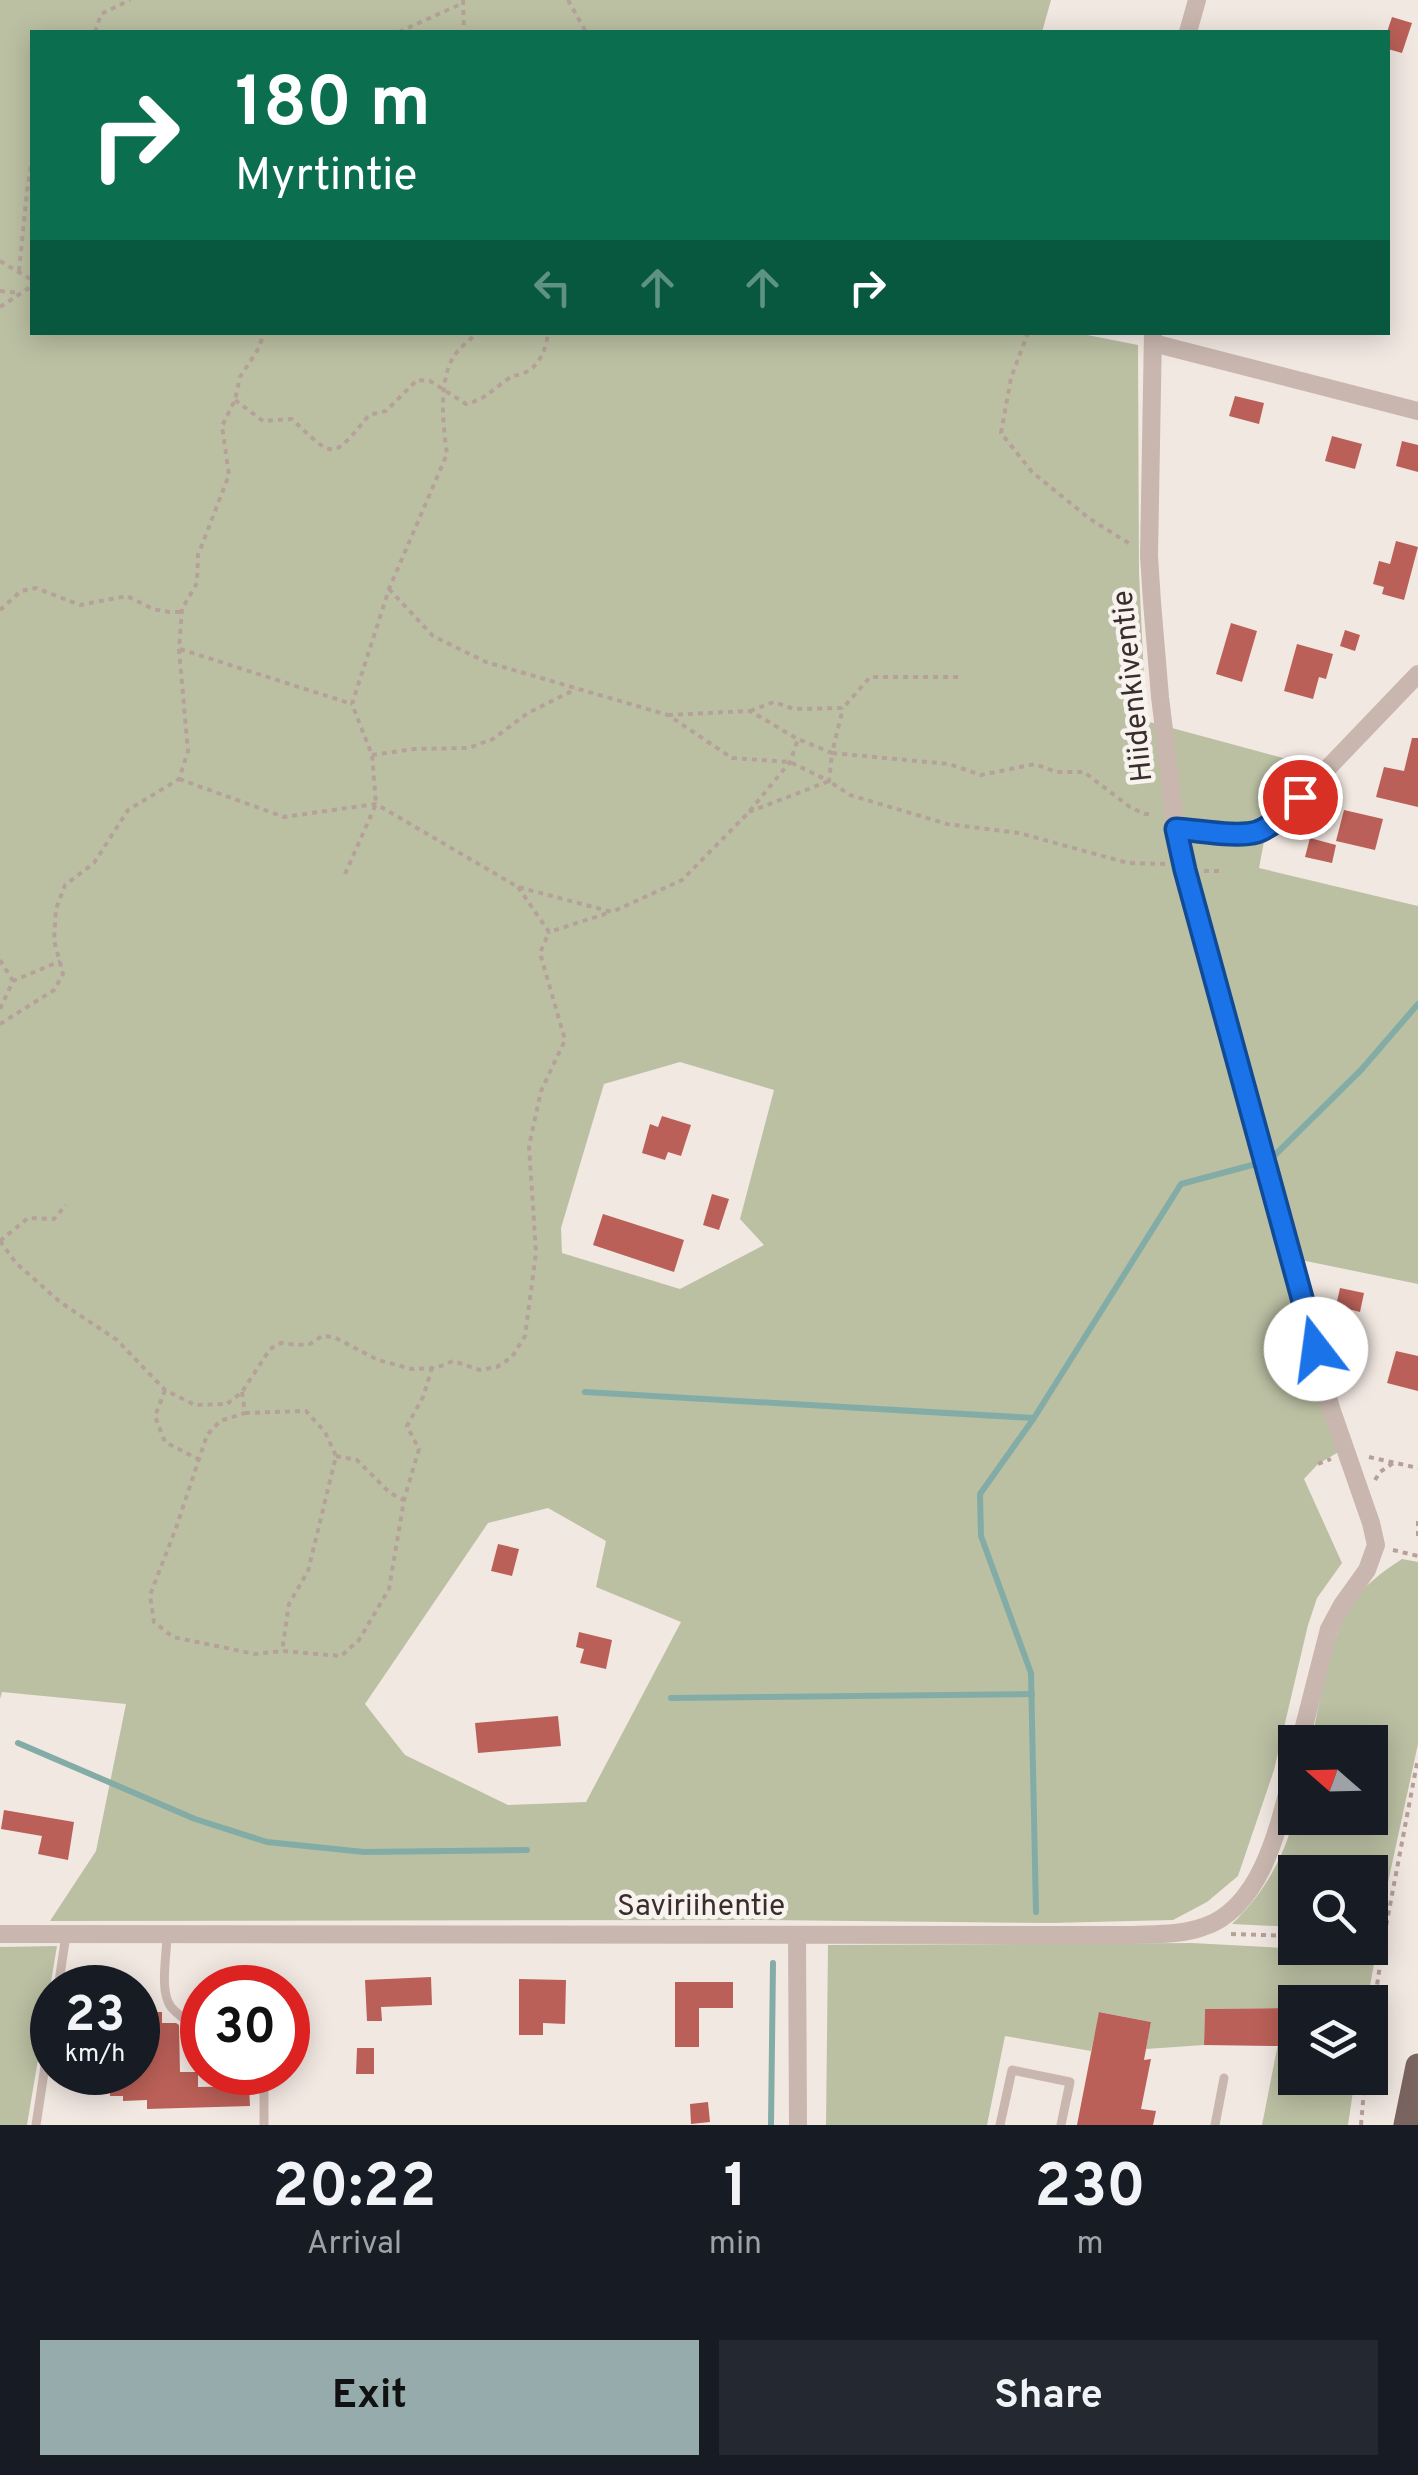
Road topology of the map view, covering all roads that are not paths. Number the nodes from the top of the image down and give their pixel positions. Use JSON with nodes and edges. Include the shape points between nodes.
{"nodes":[{"id":1,"x":1198,"y":0,"type":"edge"},
{"id":2,"x":1189,"y":30,"type":"edge"},
{"id":3,"x":1153,"y":338,"type":"edge"},
{"id":4,"x":1418,"y":411,"type":"edge"},
{"id":5,"x":1418,"y":674,"type":"edge"},
{"id":6,"x":1175,"y":822,"type":"junction"},
{"id":7,"x":1309,"y":1320,"type":"junction"},
{"id":8,"x":1355,"y":1323,"type":"dead end"},
{"id":9,"x":1305,"y":1725,"type":"edge"},
{"id":10,"x":1278,"y":1827,"type":"edge"},
{"id":11,"x":0,"y":1934,"type":"edge"},
{"id":12,"x":66,"y":1935,"type":"junction"},
{"id":13,"x":167,"y":1935,"type":"junction"},
{"id":14,"x":797,"y":1935,"type":"junction"},
{"id":15,"x":61,"y":1965,"type":"edge"},
{"id":16,"x":180,"y":2014,"type":"edge"},
{"id":17,"x":1418,"y":2066,"type":"edge"},
{"id":18,"x":1224,"y":2078,"type":"dead end"},
{"id":19,"x":41,"y":2095,"type":"edge"},
{"id":20,"x":264,"y":2095,"type":"edge"},
{"id":21,"x":36,"y":2125,"type":"edge"},
{"id":22,"x":264,"y":2125,"type":"edge"},
{"id":23,"x":798,"y":2125,"type":"edge"},
{"id":24,"x":1000,"y":2125,"type":"edge"},
{"id":25,"x":1061,"y":2125,"type":"edge"},
{"id":26,"x":1216,"y":2125,"type":"edge"},
{"id":27,"x":1406,"y":2125,"type":"edge"}],
"edges":[{"from":1,"to":2,"type":"street"},
{"from":3,"to":4,"type":"street"},
{"from":3,"to":6,"type":"street","name":"Hiidenkiventie","via":[[1149,556]]},
{"from":5,"to":6,"type":"street","via":[[1279,819],[1257,832],[1238,833]]},
{"from":6,"to":7,"type":"street","name":"Hiidenkiventie"},
{"from":7,"to":8,"type":"lane","via":[[1332,1314]]},
{"from":7,"to":9,"type":"street","name":"Hiidenkiventie","via":[[1376,1545],[1330,1629]]},
{"from":10,"to":14,"type":"street","name":"Saviriihentie","via":[[1253,1886],[1232,1910],[1182,1932]]},
{"from":11,"to":12,"type":"street","name":"Saviriihentie"},
{"from":12,"to":13,"type":"street","name":"Saviriihentie"},
{"from":12,"to":15,"type":"lane"},
{"from":13,"to":14,"type":"street","name":"Saviriihentie"},
{"from":13,"to":16,"type":"lane","via":[[166,1999]]},
{"from":14,"to":23,"type":"street"},
{"from":17,"to":27,"type":"main road"},
{"from":18,"to":26,"type":"lane"},
{"from":19,"to":21,"type":"lane"},
{"from":20,"to":22,"type":"lane"},
{"from":24,"to":25,"type":"lane","via":[[1012,2070],[1070,2082]]}]}
